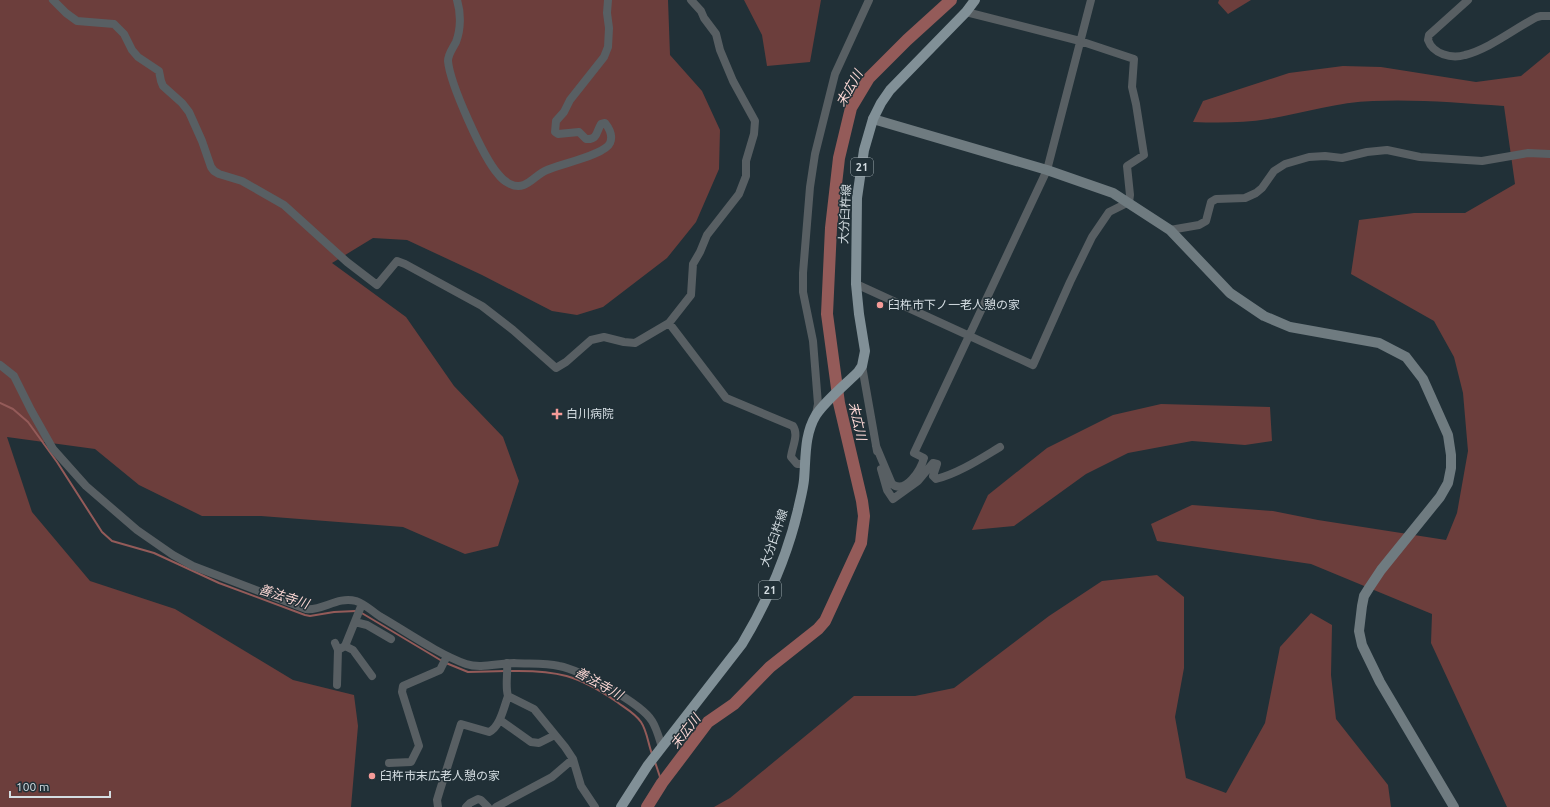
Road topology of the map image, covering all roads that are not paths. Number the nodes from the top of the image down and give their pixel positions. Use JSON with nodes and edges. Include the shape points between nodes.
{"nodes":[{"id":1,"x":54,"y":0,"type":"edge"},
{"id":2,"x":457,"y":0,"type":"edge"},
{"id":3,"x":608,"y":0,"type":"edge"},
{"id":4,"x":691,"y":0,"type":"edge"},
{"id":5,"x":869,"y":0,"type":"edge"},
{"id":6,"x":975,"y":0,"type":"edge"},
{"id":7,"x":1091,"y":0,"type":"edge"},
{"id":8,"x":1468,"y":0,"type":"edge"},
{"id":9,"x":966,"y":12,"type":"junction"},
{"id":10,"x":1550,"y":16,"type":"edge"},
{"id":11,"x":1080,"y":41,"type":"junction"},
{"id":12,"x":873,"y":119,"type":"junction"},
{"id":13,"x":1550,"y":154,"type":"edge"},
{"id":14,"x":1047,"y":170,"type":"junction"},
{"id":15,"x":1129,"y":202,"type":"junction"},
{"id":16,"x":1170,"y":230,"type":"junction"},
{"id":17,"x":856,"y":284,"type":"junction"},
{"id":18,"x":669,"y":323,"type":"junction"},
{"id":19,"x":969,"y":336,"type":"junction"},
{"id":20,"x":0,"y":365,"type":"edge"},
{"id":21,"x":860,"y":369,"type":"junction"},
{"id":22,"x":816,"y":414,"type":"junction"},
{"id":23,"x":876,"y":446,"type":"junction"},
{"id":24,"x":1000,"y":447,"type":"dead end"},
{"id":25,"x":805,"y":464,"type":"junction"},
{"id":26,"x":361,"y":605,"type":"junction"},
{"id":27,"x":356,"y":620,"type":"junction"},
{"id":28,"x":391,"y":639,"type":"dead end"},
{"id":29,"x":339,"y":646,"type":"junction"},
{"id":30,"x":446,"y":657,"type":"junction"},
{"id":31,"x":507,"y":665,"type":"junction"},
{"id":32,"x":372,"y":676,"type":"dead end"},
{"id":33,"x":337,"y":685,"type":"dead end"},
{"id":34,"x":508,"y":696,"type":"junction"},
{"id":35,"x":500,"y":720,"type":"junction"},
{"id":36,"x":555,"y":735,"type":"junction"},
{"id":37,"x":661,"y":748,"type":"junction"},
{"id":38,"x":574,"y":759,"type":"junction"},
{"id":39,"x":389,"y":763,"type":"dead end"},
{"id":40,"x":438,"y":807,"type":"edge"},
{"id":41,"x":466,"y":807,"type":"edge"},
{"id":42,"x":488,"y":807,"type":"edge"},
{"id":43,"x":496,"y":807,"type":"edge"},
{"id":44,"x":595,"y":807,"type":"edge"},
{"id":45,"x":621,"y":807,"type":"edge"},
{"id":46,"x":1454,"y":807,"type":"edge"}],
"edges":[{"from":1,"to":18,"type":"street","via":[[77,22],[114,24],[124,34],[138,57],[159,71],[164,86],[189,112],[214,171],[242,181],[284,205],[347,262],[377,285],[397,261],[405,264],[482,306],[556,368],[591,340],[604,337],[635,343]]},
{"from":2,"to":3,"type":"street","via":[[460,18],[457,38],[448,60],[454,83],[489,161],[499,175],[517,186],[526,185],[546,170],[594,154],[610,143],[611,135],[605,123],[601,124],[594,137],[590,139],[586,139],[579,132],[558,134],[554,130],[556,121],[608,48]]},
{"from":4,"to":18,"type":"street","via":[[716,34],[733,81],[755,121],[746,161],[746,176],[739,194],[707,236],[693,264],[691,295]]},
{"from":5,"to":22,"type":"street","via":[[835,74],[815,154],[810,187],[803,292],[813,341],[818,404]]},
{"from":6,"to":9,"type":"main road","name":"大分臼杵線","number":"21"},
{"from":7,"to":11,"type":"street"},
{"from":8,"to":10,"type":"street","via":[[1429,35],[1428,40],[1434,50],[1445,55],[1464,56],[1537,17]]},
{"from":9,"to":11,"type":"street"},
{"from":9,"to":12,"type":"main road","name":"大分臼杵線","number":"21","via":[[890,90]]},
{"from":11,"to":14,"type":"street"},
{"from":11,"to":15,"type":"street","via":[[1134,59],[1132,87],[1144,155],[1127,166]]},
{"from":12,"to":14,"type":"street"},
{"from":12,"to":17,"type":"main road","name":"大分臼杵線","number":"21","via":[[864,150],[857,198]]},
{"from":13,"to":16,"type":"street","via":[[1528,153],[1482,161],[1420,157],[1387,150],[1342,158],[1309,157],[1285,164],[1274,171],[1256,193],[1245,198],[1216,199],[1211,202],[1206,221],[1199,225]]},
{"from":14,"to":15,"type":"street","via":[[1113,193]]},
{"from":14,"to":19,"type":"street"},
{"from":15,"to":16,"type":"street"},
{"from":15,"to":19,"type":"street","via":[[1109,212],[1092,237],[1033,365]]},
{"from":16,"to":46,"type":"street","via":[[1230,293],[1264,316],[1290,327],[1380,343],[1406,357],[1423,379],[1448,435],[1451,468],[1448,483],[1440,498],[1381,570],[1364,596],[1359,631],[1362,645],[1380,682]]},
{"from":17,"to":19,"type":"street"},
{"from":17,"to":21,"type":"main road","name":"大分臼杵線","number":"21","via":[[865,351]]},
{"from":18,"to":25,"type":"street","via":[[726,398],[794,427],[791,458],[797,464]]},
{"from":19,"to":23,"type":"street","via":[[914,453],[924,458],[909,483],[898,486],[892,484]]},
{"from":20,"to":26,"type":"street","via":[[14,376],[53,449],[86,486],[137,530],[173,554],[200,569],[306,609],[311,610],[340,600],[355,601]]},
{"from":21,"to":22,"type":"main road","name":"大分臼杵線","number":"21"},
{"from":21,"to":23,"type":"street"},
{"from":22,"to":25,"type":"main road","name":"大分臼杵線","number":"21","via":[[808,434]]},
{"from":23,"to":24,"type":"street","via":[[883,480],[893,499],[918,481],[933,463],[937,464],[933,476],[936,479],[954,473]]},
{"from":25,"to":37,"type":"main road","name":"大分臼杵線","number":"21","via":[[802,489],[790,536],[770,591],[754,623],[742,644]]},
{"from":26,"to":27,"type":"street"},
{"from":26,"to":30,"type":"street"},
{"from":27,"to":28,"type":"street"},
{"from":27,"to":29,"type":"street"},
{"from":29,"to":32,"type":"street","via":[[353,650]]},
{"from":29,"to":33,"type":"street"},
{"from":30,"to":31,"type":"street","via":[[471,665]]},
{"from":30,"to":39,"type":"street","via":[[440,670],[403,686],[402,692],[419,746],[411,762]]},
{"from":31,"to":34,"type":"street"},
{"from":31,"to":37,"type":"street","via":[[534,664],[562,667],[578,672],[613,691],[649,717],[655,726]]},
{"from":34,"to":35,"type":"street"},
{"from":34,"to":36,"type":"street","via":[[534,709]]},
{"from":35,"to":36,"type":"street","via":[[531,742],[539,743]]},
{"from":35,"to":40,"type":"street","via":[[489,732],[461,724],[440,790]]},
{"from":36,"to":38,"type":"street"},
{"from":37,"to":45,"type":"main road","name":"大分臼杵線","number":"21"},
{"from":38,"to":43,"type":"street","via":[[552,777]]},
{"from":38,"to":44,"type":"street","via":[[581,786]]},
{"from":41,"to":42,"type":"street","via":[[478,799]]}]}
